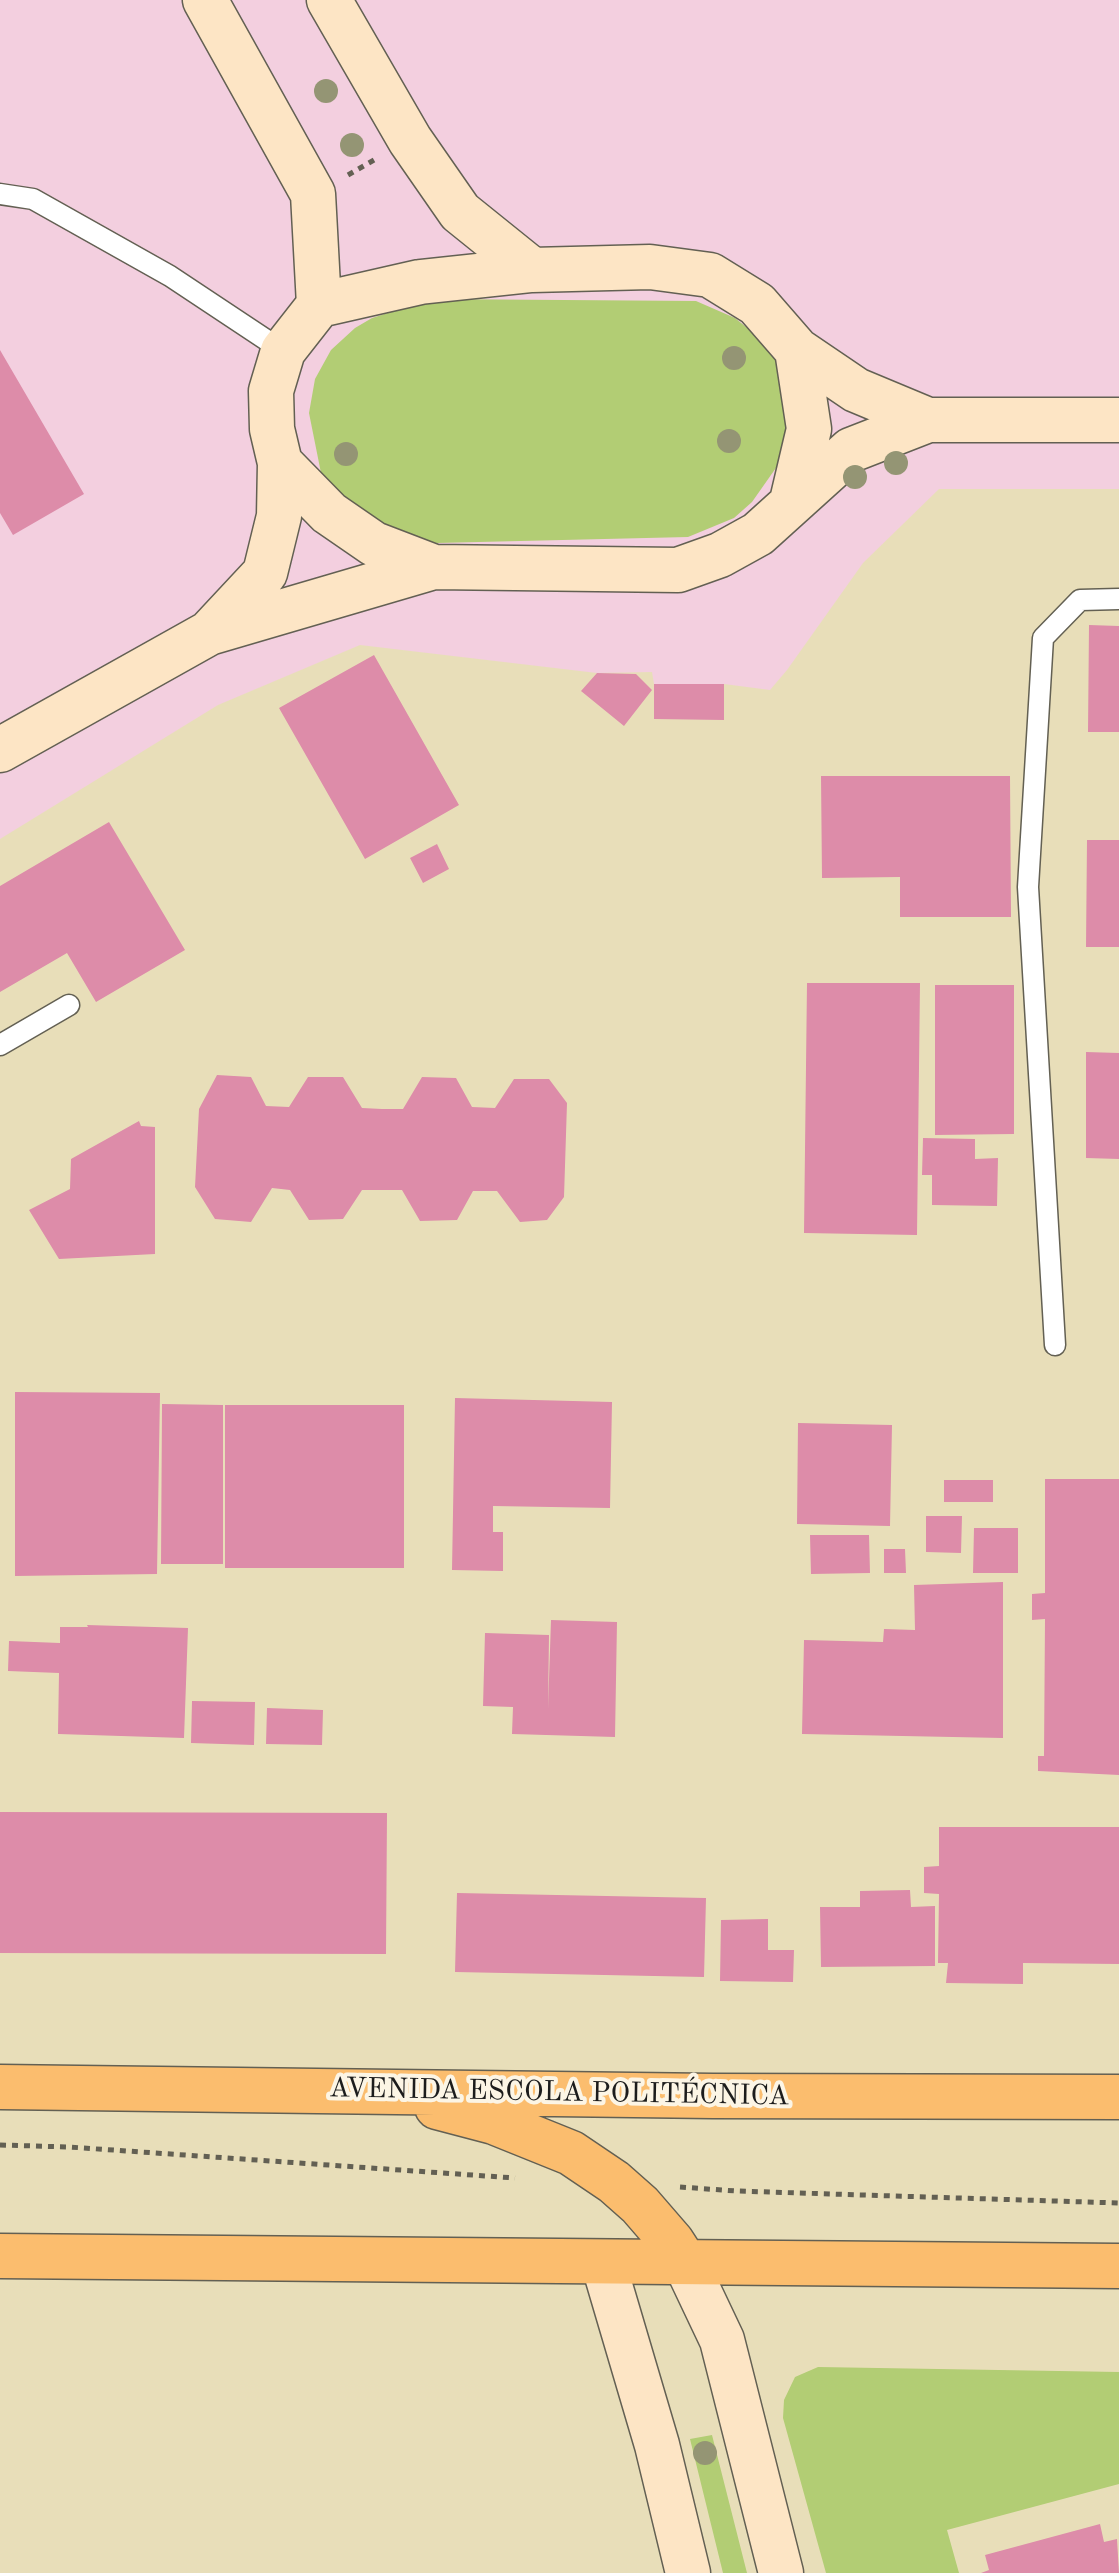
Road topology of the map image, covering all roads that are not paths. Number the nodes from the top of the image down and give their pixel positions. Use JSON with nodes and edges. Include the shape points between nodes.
{"nodes":[{"id":1,"x":205,"y":0,"type":"edge"},
{"id":2,"x":329,"y":0,"type":"edge"},
{"id":3,"x":0,"y":194,"type":"edge"},
{"id":4,"x":532,"y":270,"type":"junction"},
{"id":5,"x":319,"y":305,"type":"junction"},
{"id":6,"x":797,"y":350,"type":"junction"},
{"id":7,"x":283,"y":351,"type":"junction"},
{"id":8,"x":928,"y":420,"type":"junction"},
{"id":9,"x":1119,"y":420,"type":"edge"},
{"id":10,"x":280,"y":463,"type":"junction"},
{"id":11,"x":792,"y":501,"type":"junction"},
{"id":12,"x":434,"y":567,"type":"junction"},
{"id":13,"x":1119,"y":599,"type":"edge"},
{"id":14,"x":209,"y":633,"type":"junction"},
{"id":15,"x":0,"y":750,"type":"edge"},
{"id":16,"x":69,"y":1005,"type":"dead end"},
{"id":17,"x":0,"y":1045,"type":"edge"},
{"id":18,"x":1055,"y":1345,"type":"dead end"},
{"id":19,"x":0,"y":2087,"type":"edge"},
{"id":20,"x":379,"y":2091,"type":"junction"},
{"id":21,"x":1119,"y":2097,"type":"edge"},
{"id":22,"x":0,"y":2256,"type":"edge"},
{"id":23,"x":603,"y":2262,"type":"junction"},
{"id":24,"x":685,"y":2262,"type":"junction"},
{"id":25,"x":1119,"y":2266,"type":"edge"},
{"id":26,"x":688,"y":2573,"type":"edge"},
{"id":27,"x":781,"y":2573,"type":"edge"}],
"edges":[{"from":1,"to":5,"type":"street","via":[[313,194]]},
{"from":2,"to":4,"type":"street","via":[[410,140],[460,212]]},
{"from":3,"to":7,"type":"lane","via":[[33,199],[170,276]]},
{"from":4,"to":5,"type":"street","via":[[420,282]]},
{"from":4,"to":6,"type":"street","via":[[650,267],[710,275],[757,304]]},
{"from":5,"to":7,"type":"street"},
{"from":6,"to":8,"type":"street","via":[[856,390]]},
{"from":6,"to":11,"type":"street","via":[[809,429]]},
{"from":7,"to":10,"type":"street","via":[[271,391]]},
{"from":8,"to":9,"type":"street"},
{"from":8,"to":11,"type":"street","via":[[851,450]]},
{"from":10,"to":12,"type":"street","via":[[329,513],[374,544]]},
{"from":10,"to":14,"type":"street","via":[[279,516],[265,573]]},
{"from":11,"to":12,"type":"street","via":[[758,534],[678,570]]},
{"from":12,"to":14,"type":"street"},
{"from":13,"to":18,"type":"lane","via":[[1080,600],[1043,638],[1028,887]]},
{"from":14,"to":15,"type":"street"},
{"from":16,"to":17,"type":"lane"},
{"from":19,"to":20,"type":"highway","name":"AVENIDA ESCOLA POLITÉCNICA"},
{"from":20,"to":21,"type":"highway","name":"AVENIDA ESCOLA POLITÉCNICA"},
{"from":20,"to":24,"type":"highway","via":[[494,2122],[571,2153],[640,2205]]},
{"from":22,"to":23,"type":"highway"},
{"from":23,"to":24,"type":"highway"},
{"from":23,"to":26,"type":"street"},
{"from":24,"to":25,"type":"highway"},
{"from":24,"to":27,"type":"street","via":[[722,2340]]}]}
